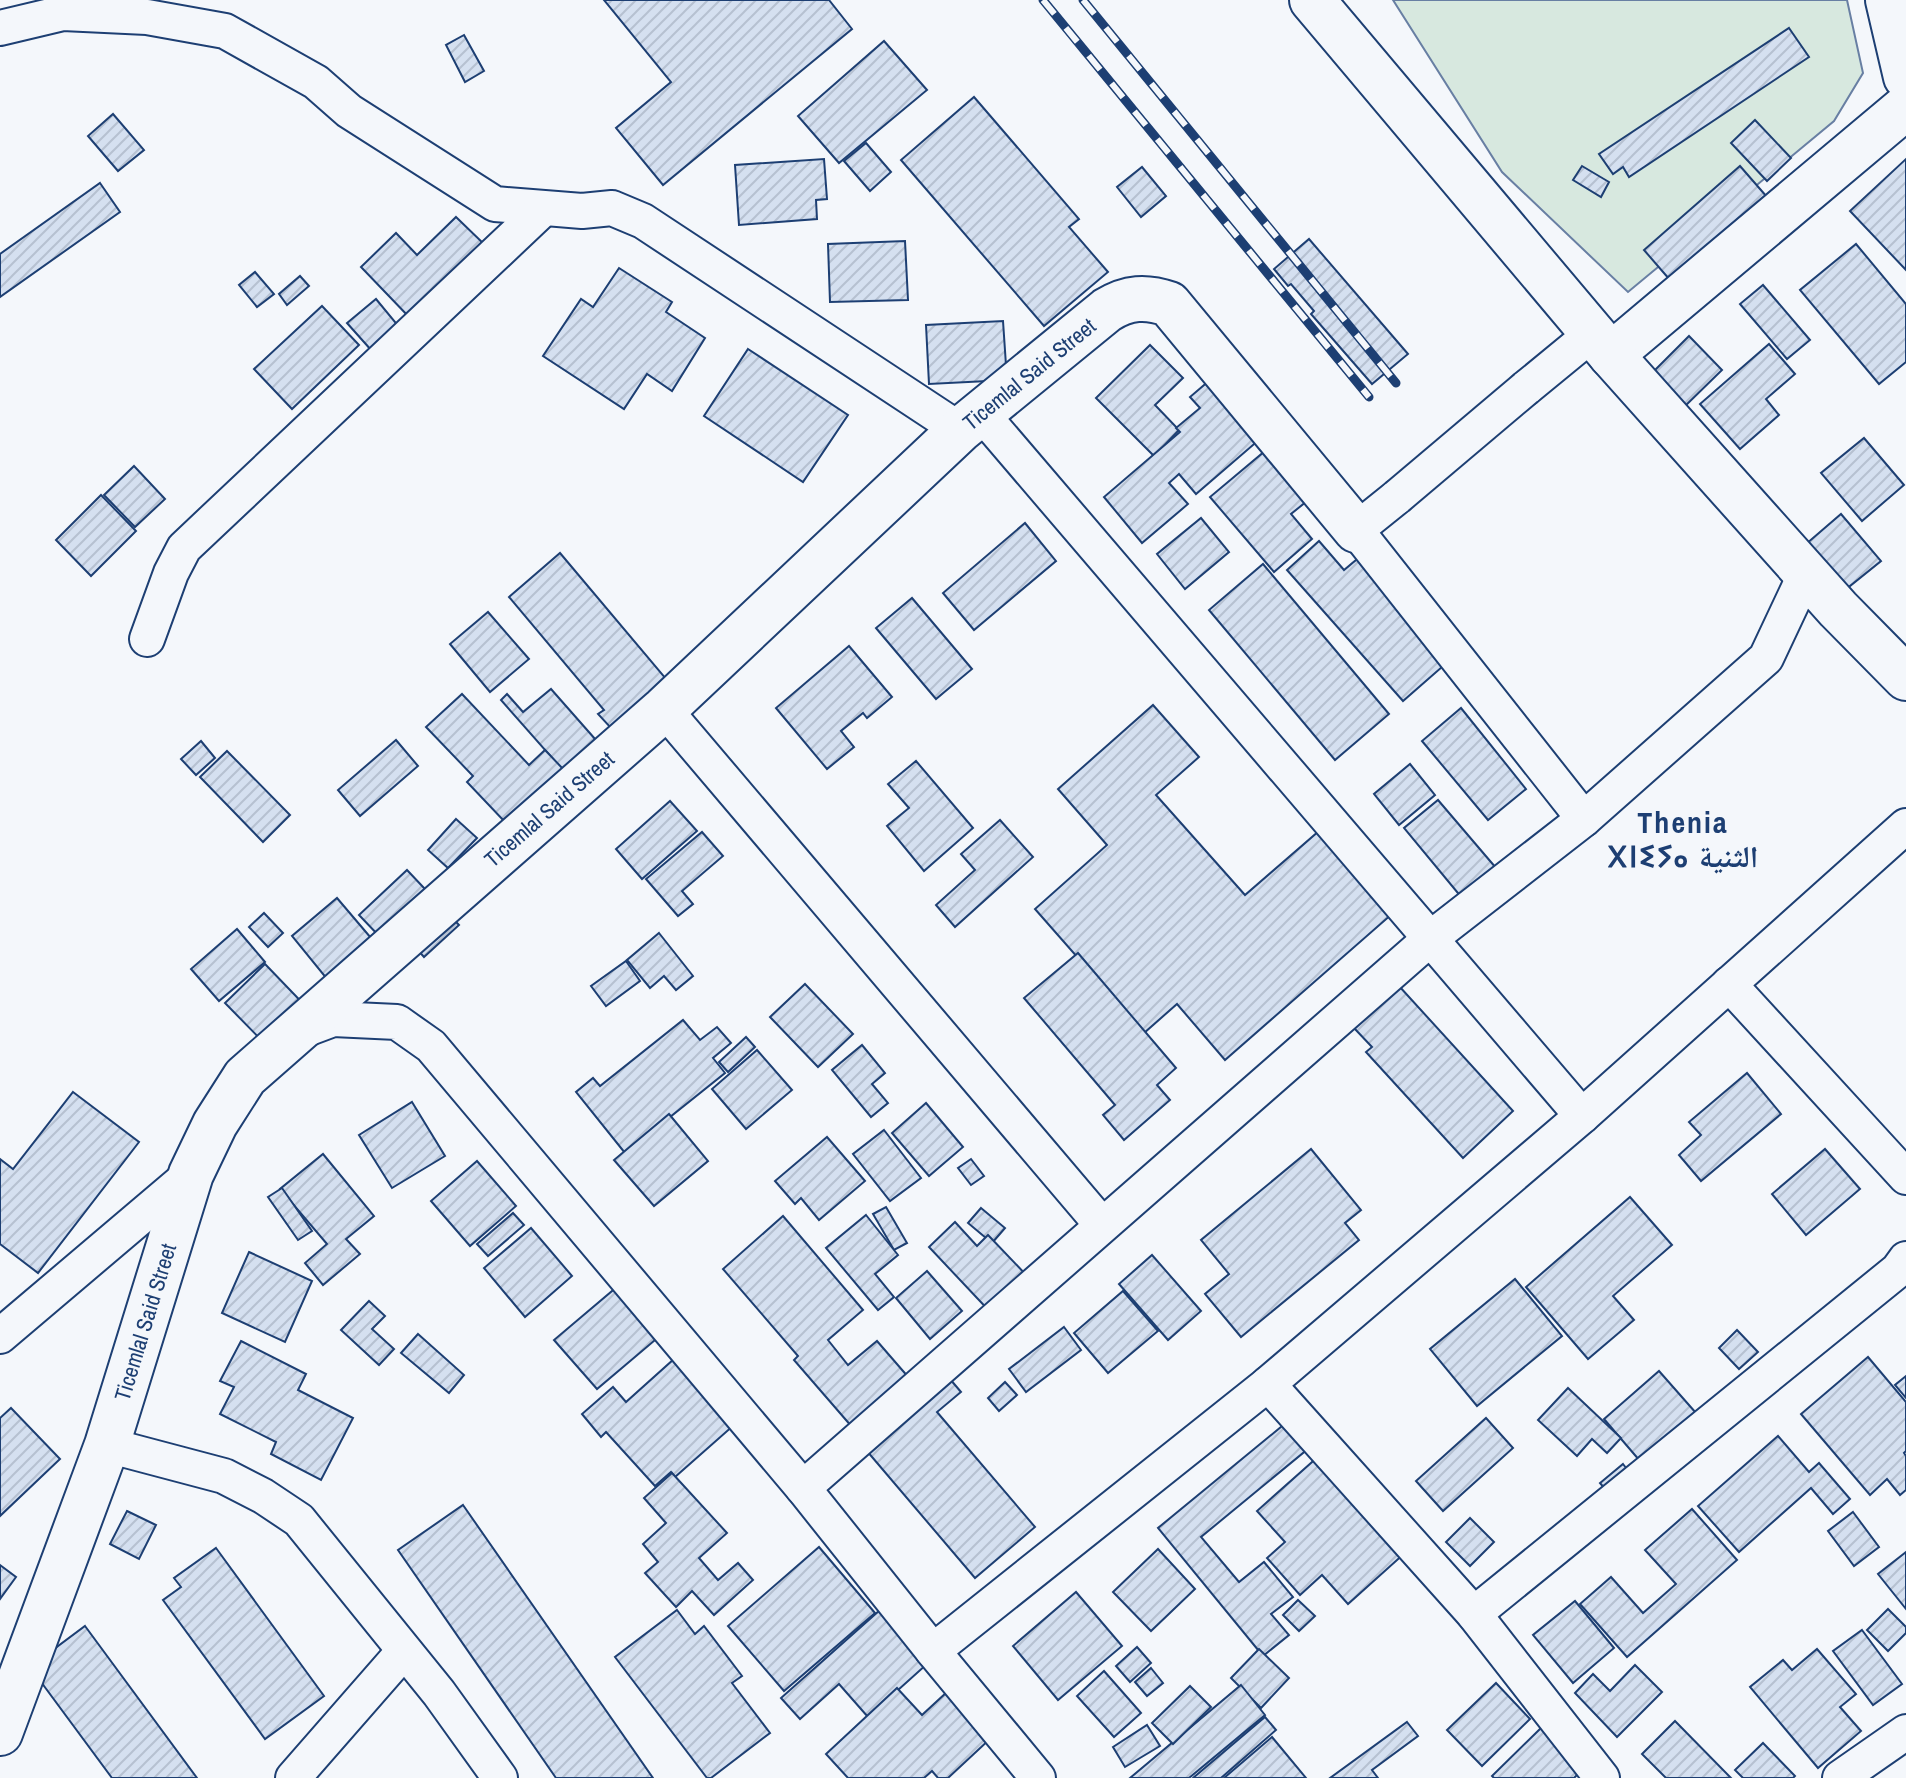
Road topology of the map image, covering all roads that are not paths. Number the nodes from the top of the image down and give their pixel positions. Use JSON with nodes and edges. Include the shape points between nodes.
{"nodes":[{"id":1,"x":1312,"y":0,"type":"edge"},
{"id":2,"x":1888,"y":0,"type":"edge"},
{"id":3,"x":0,"y":28,"type":"edge"},
{"id":4,"x":1906,"y":77,"type":"edge"},
{"id":5,"x":1906,"y":107,"type":"edge"},
{"id":6,"x":543,"y":209,"type":"junction"},
{"id":7,"x":1602,"y":344,"type":"junction"},
{"id":8,"x":970,"y":421,"type":"junction"},
{"id":9,"x":1356,"y":530,"type":"junction"},
{"id":10,"x":1806,"y":573,"type":"junction"},
{"id":11,"x":147,"y":639,"type":"dead end"},
{"id":12,"x":1906,"y":678,"type":"edge"},
{"id":13,"x":664,"y":709,"type":"junction"},
{"id":14,"x":1584,"y":819,"type":"junction"},
{"id":15,"x":1906,"y":826,"type":"edge"},
{"id":16,"x":1431,"y":938,"type":"junction"},
{"id":17,"x":1729,"y":984,"type":"junction"},
{"id":18,"x":290,"y":1036,"type":"junction"},
{"id":19,"x":1582,"y":1116,"type":"junction"},
{"id":20,"x":191,"y":1174,"type":"junction"},
{"id":21,"x":1906,"y":1177,"type":"edge"},
{"id":22,"x":1102,"y":1225,"type":"junction"},
{"id":23,"x":1906,"y":1259,"type":"edge"},
{"id":24,"x":0,"y":1336,"type":"edge"},
{"id":25,"x":1268,"y":1384,"type":"junction"},
{"id":26,"x":107,"y":1445,"type":"junction"},
{"id":27,"x":803,"y":1488,"type":"junction"},
{"id":28,"x":1474,"y":1614,"type":"junction"},
{"id":29,"x":404,"y":1651,"type":"junction"},
{"id":30,"x":933,"y":1651,"type":"junction"},
{"id":31,"x":1906,"y":1732,"type":"edge"},
{"id":32,"x":0,"y":1733,"type":"edge"},
{"id":33,"x":293,"y":1778,"type":"edge"},
{"id":34,"x":500,"y":1778,"type":"edge"},
{"id":35,"x":1038,"y":1778,"type":"edge"},
{"id":36,"x":1602,"y":1778,"type":"edge"},
{"id":37,"x":1840,"y":1778,"type":"edge"}],
"edges":[{"from":1,"to":7,"type":"main road"},
{"from":2,"to":4,"type":"main road"},
{"from":3,"to":6,"type":"street","via":[[63,13],[147,17],[225,31],[316,82],[349,111],[495,204]]},
{"from":5,"to":7,"type":"main road"},
{"from":6,"to":8,"type":"street","via":[[612,208],[643,221]]},
{"from":6,"to":11,"type":"street","via":[[184,548]]},
{"from":7,"to":9,"type":"street","bridge":true,"via":[[1526,388]]},
{"from":7,"to":10,"type":"main road"},
{"from":8,"to":9,"type":"main road","name":"Ticemlal Said Street","via":[[1107,310],[1137,298],[1154,299],[1169,304]]},
{"from":8,"to":13,"type":"main road","name":"Ticemlal Said Street"},
{"from":8,"to":16,"type":"street"},
{"from":9,"to":14,"type":"street"},
{"from":10,"to":12,"type":"main road"},
{"from":10,"to":14,"type":"street","via":[[1766,658]]},
{"from":13,"to":18,"type":"main road","name":"Ticemlal Said Street"},
{"from":13,"to":22,"type":"street"},
{"from":14,"to":16,"type":"street"},
{"from":15,"to":17,"type":"street"},
{"from":16,"to":19,"type":"street"},
{"from":16,"to":22,"type":"street"},
{"from":17,"to":19,"type":"street"},
{"from":17,"to":21,"type":"street"},
{"from":18,"to":20,"type":"main road","name":"Ticemlal Said Street","via":[[245,1077]]},
{"from":18,"to":27,"type":"street","via":[[333,1019],[397,1022],[431,1046]]},
{"from":19,"to":25,"type":"street"},
{"from":20,"to":24,"type":"street"},
{"from":20,"to":26,"type":"main road","name":"Ticemlal Said Street"},
{"from":22,"to":27,"type":"street"},
{"from":23,"to":28,"type":"street"},
{"from":25,"to":28,"type":"street"},
{"from":25,"to":30,"type":"street"},
{"from":26,"to":29,"type":"street","via":[[224,1476],[299,1520]]},
{"from":26,"to":32,"type":"main road","name":"Ticemlal Said Street"},
{"from":27,"to":30,"type":"street"},
{"from":28,"to":36,"type":"street"},
{"from":29,"to":33,"type":"street"},
{"from":29,"to":34,"type":"street"},
{"from":30,"to":35,"type":"street"},
{"from":31,"to":37,"type":"street"}]}
